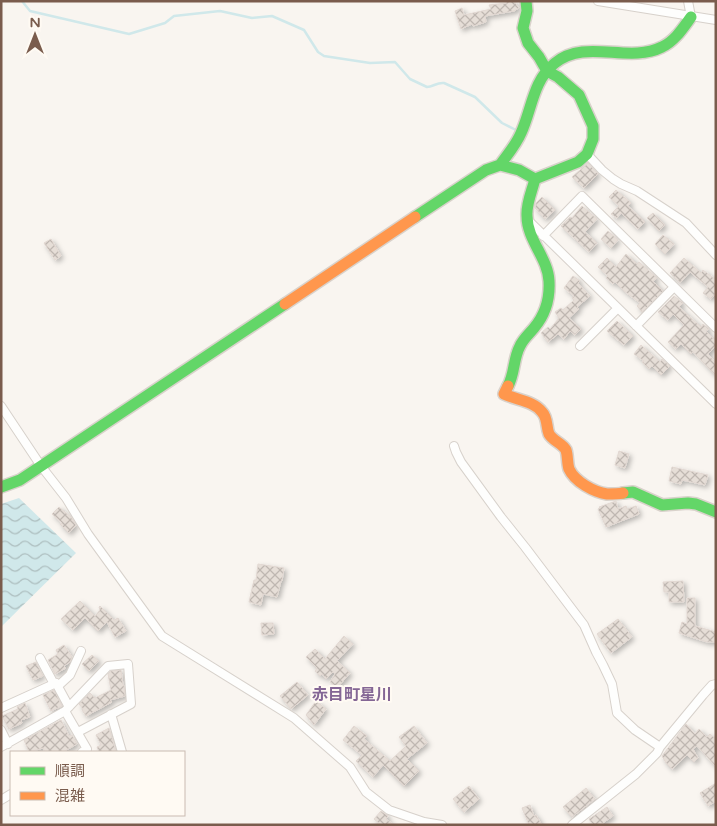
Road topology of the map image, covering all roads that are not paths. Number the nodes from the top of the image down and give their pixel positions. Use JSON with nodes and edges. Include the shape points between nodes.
{"nodes":[{"id":1,"x":526,"y":1,"type":"edge"},
{"id":2,"x":598,"y":1,"type":"edge"},
{"id":3,"x":688,"y":1,"type":"edge"},
{"id":4,"x":692,"y":17,"type":"junction"},
{"id":5,"x":716,"y":20,"type":"edge"},
{"id":6,"x":547,"y":71,"type":"junction"},
{"id":7,"x":587,"y":154,"type":"junction"},
{"id":8,"x":500,"y":165,"type":"junction"},
{"id":9,"x":535,"y":179,"type":"junction"},
{"id":10,"x":527,"y":219,"type":"junction"},
{"id":11,"x":543,"y":236,"type":"junction"},
{"id":12,"x":716,"y":255,"type":"edge"},
{"id":13,"x":674,"y":288,"type":"junction"},
{"id":14,"x":618,"y":308,"type":"junction"},
{"id":15,"x":636,"y":326,"type":"junction"},
{"id":16,"x":716,"y":328,"type":"edge"},
{"id":17,"x":580,"y":346,"type":"dead end"},
{"id":18,"x":716,"y":404,"type":"edge"},
{"id":19,"x":1,"y":406,"type":"edge"},
{"id":20,"x":454,"y":446,"type":"dead end"},
{"id":21,"x":41,"y":466,"type":"junction"},
{"id":22,"x":1,"y":487,"type":"edge"},
{"id":23,"x":716,"y":512,"type":"edge"},
{"id":24,"x":81,"y":650,"type":"dead end"},
{"id":25,"x":40,"y":658,"type":"dead end"},
{"id":26,"x":716,"y":684,"type":"edge"},
{"id":27,"x":56,"y":685,"type":"junction"},
{"id":28,"x":1,"y":708,"type":"edge"},
{"id":29,"x":67,"y":709,"type":"junction"},
{"id":30,"x":111,"y":714,"type":"junction"},
{"id":31,"x":1,"y":730,"type":"edge"},
{"id":32,"x":78,"y":732,"type":"junction"},
{"id":33,"x":4,"y":745,"type":"edge"},
{"id":34,"x":660,"y":747,"type":"junction"},
{"id":35,"x":84,"y":751,"type":"edge"},
{"id":36,"x":122,"y":751,"type":"edge"},
{"id":37,"x":442,"y":825,"type":"edge"},
{"id":38,"x":572,"y":825,"type":"edge"}],
"edges":[{"from":1,"to":6,"type":"street","via":[[523,28],[528,43]]},
{"from":2,"to":4,"type":"street"},
{"from":3,"to":4,"type":"street"},
{"from":4,"to":5,"type":"street"},
{"from":4,"to":6,"type":"street","via":[[672,40],[652,51],[640,54],[573,53]]},
{"from":6,"to":7,"type":"street","via":[[579,96],[590,117],[593,139]]},
{"from":6,"to":8,"type":"street","via":[[538,83],[520,134]]},
{"from":7,"to":9,"type":"street","via":[[578,162]]},
{"from":7,"to":12,"type":"street","via":[[621,184],[686,222]]},
{"from":8,"to":9,"type":"street"},
{"from":8,"to":21,"type":"street","via":[[486,170]]},
{"from":9,"to":10,"type":"street"},
{"from":10,"to":11,"type":"street"},
{"from":10,"to":23,"type":"street","via":[[547,267],[550,291],[540,319],[522,341],[504,394],[534,405],[542,412],[547,419],[549,433],[567,453],[571,473],[586,485],[609,494],[636,493],[662,505],[696,504]]},
{"from":11,"to":13,"type":"street","via":[[582,196]]},
{"from":11,"to":14,"type":"street"},
{"from":13,"to":15,"type":"street"},
{"from":13,"to":16,"type":"street"},
{"from":14,"to":15,"type":"street"},
{"from":14,"to":17,"type":"street"},
{"from":15,"to":18,"type":"street"},
{"from":19,"to":21,"type":"street"},
{"from":20,"to":34,"type":"street","via":[[461,462],[500,517],[584,625],[612,684],[617,713]]},
{"from":21,"to":22,"type":"street","via":[[20,480]]},
{"from":21,"to":37,"type":"street","via":[[162,636],[294,718],[350,767],[366,792],[389,810]]},
{"from":24,"to":27,"type":"street","via":[[70,675]]},
{"from":25,"to":27,"type":"street"},
{"from":26,"to":34,"type":"street"},
{"from":27,"to":28,"type":"street"},
{"from":27,"to":29,"type":"street"},
{"from":29,"to":30,"type":"street","via":[[108,666],[128,664],[131,704]]},
{"from":29,"to":32,"type":"street"},
{"from":29,"to":33,"type":"street"},
{"from":30,"to":32,"type":"street"},
{"from":30,"to":36,"type":"street"},
{"from":31,"to":33,"type":"street"},
{"from":32,"to":35,"type":"street","via":[[87,749]]},
{"from":34,"to":38,"type":"street","via":[[636,774]]}]}
